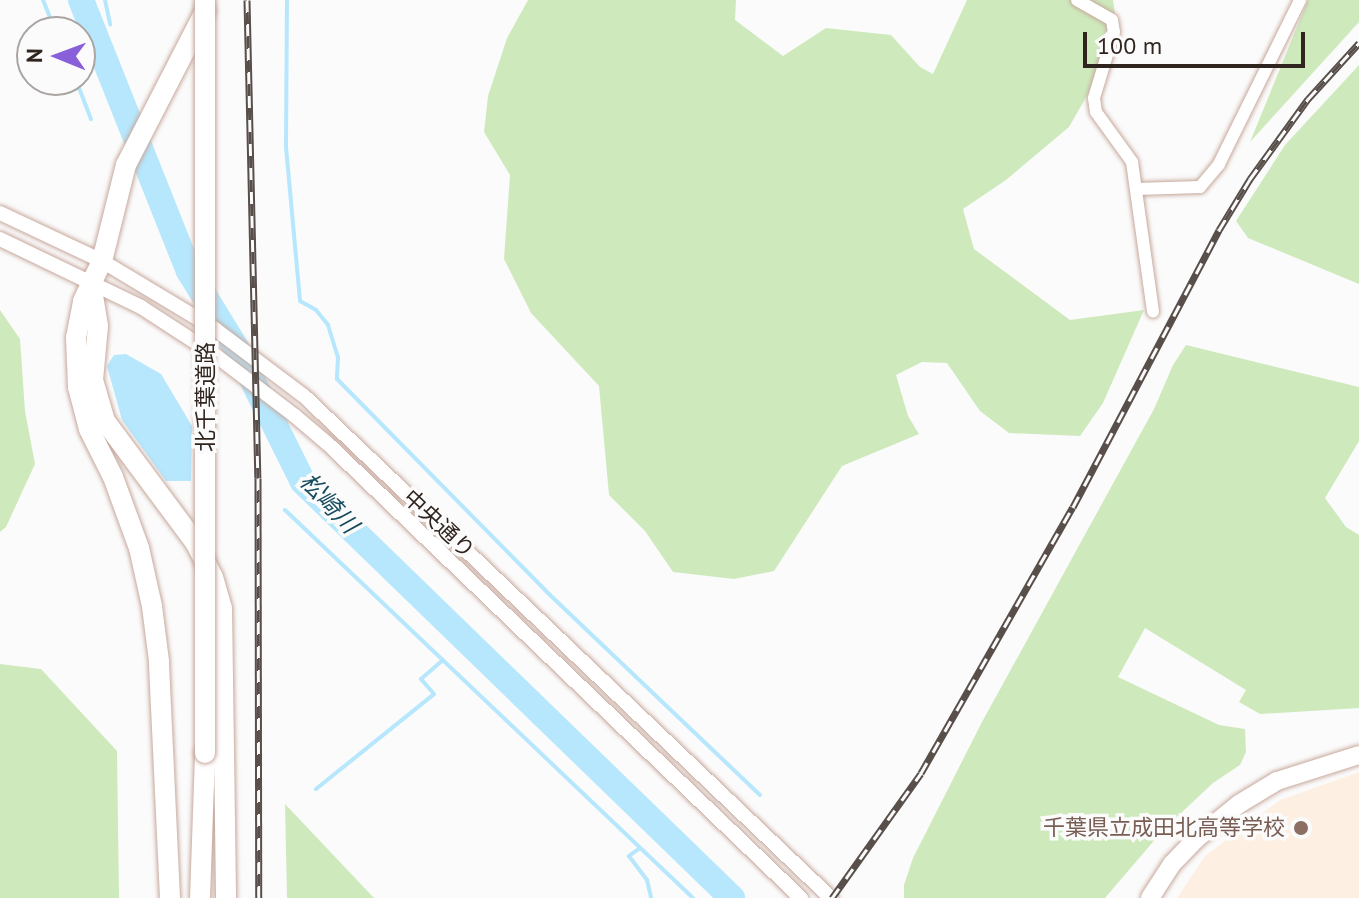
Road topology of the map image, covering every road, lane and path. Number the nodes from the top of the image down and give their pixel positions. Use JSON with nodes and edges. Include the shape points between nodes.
{"nodes":[{"id":1,"x":208,"y":0,"type":"edge"},
{"id":2,"x":1077,"y":0,"type":"edge"},
{"id":3,"x":1300,"y":0,"type":"edge"},
{"id":4,"x":1137,"y":189,"type":"junction"},
{"id":5,"x":0,"y":213,"type":"edge"},
{"id":6,"x":0,"y":239,"type":"edge"},
{"id":7,"x":102,"y":261,"type":"junction"},
{"id":8,"x":91,"y":283,"type":"junction"},
{"id":9,"x":1153,"y":312,"type":"dead end"},
{"id":10,"x":1359,"y":755,"type":"edge"},
{"id":11,"x":215,"y":756,"type":"junction"},
{"id":12,"x":204,"y":794,"type":"junction"},
{"id":13,"x":170,"y":898,"type":"edge"},
{"id":14,"x":200,"y":898,"type":"edge"},
{"id":15,"x":211,"y":898,"type":"edge"},
{"id":16,"x":226,"y":898,"type":"edge"},
{"id":17,"x":801,"y":898,"type":"edge"},
{"id":18,"x":831,"y":898,"type":"edge"},
{"id":19,"x":1150,"y":898,"type":"edge"}],
"edges":[{"from":1,"to":7,"type":"highway","bridge":true,"via":[[191,45],[126,165]]},
{"from":1,"to":11,"type":"highway","name":"北千葉道路","bridge":true},
{"from":2,"to":4,"type":"street","via":[[1112,20],[1114,32],[1094,98],[1096,112],[1132,162]]},
{"from":3,"to":4,"type":"street","via":[[1219,164],[1200,187]]},
{"from":4,"to":9,"type":"street"},
{"from":5,"to":7,"type":"street","name":"中央通り"},
{"from":6,"to":8,"type":"street","name":"中央通り"},
{"from":7,"to":8,"type":"highway"},
{"from":7,"to":18,"type":"street","name":"中央通り","via":[[215,329],[304,396]]},
{"from":8,"to":11,"type":"highway","bridge":true,"via":[[98,326],[93,380],[105,421],[195,542],[213,577],[222,619]]},
{"from":8,"to":13,"type":"highway","via":[[76,338],[78,387],[89,429],[139,548],[152,606]]},
{"from":8,"to":17,"type":"street","name":"中央通り","via":[[141,307],[215,355],[328,444]]},
{"from":10,"to":19,"type":"main road","via":[[1277,781],[1239,804],[1172,864]]},
{"from":11,"to":12,"type":"highway","name":"北千葉道路"},
{"from":11,"to":16,"type":"highway"},
{"from":12,"to":14,"type":"highway","name":"北千葉道路"},
{"from":12,"to":15,"type":"highway","name":"北千葉道路"}]}
